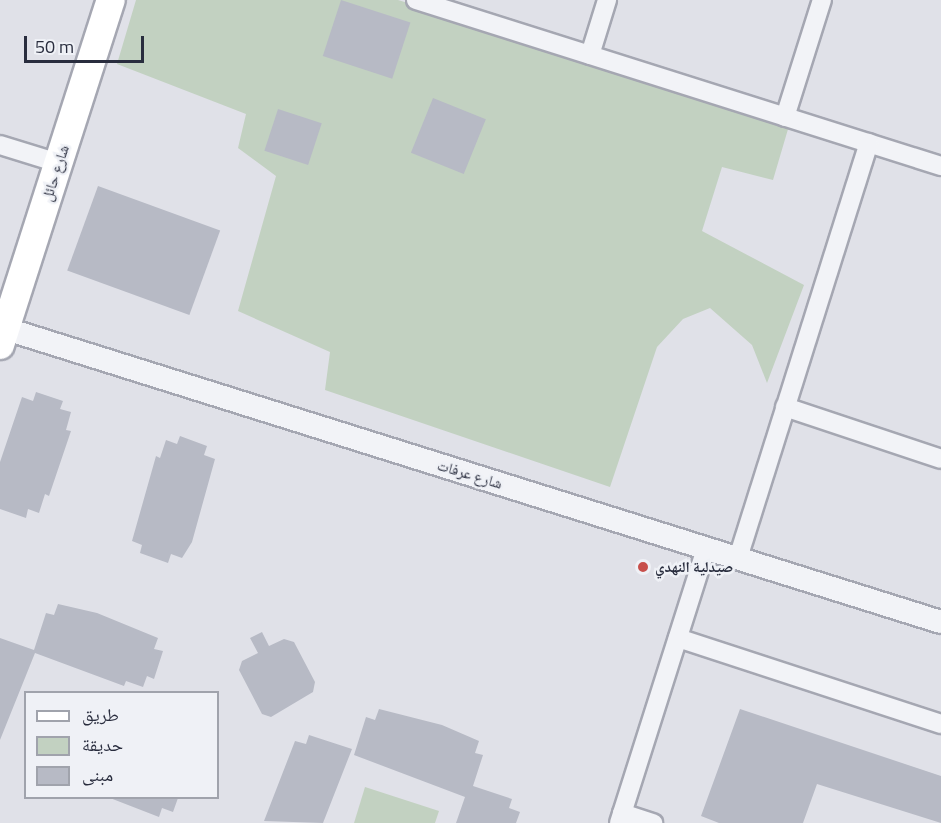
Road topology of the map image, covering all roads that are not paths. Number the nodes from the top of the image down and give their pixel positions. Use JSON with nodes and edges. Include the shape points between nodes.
{"nodes":[{"id":1,"x":111,"y":0,"type":"edge"},
{"id":2,"x":416,"y":0,"type":"edge"},
{"id":3,"x":607,"y":0,"type":"edge"},
{"id":4,"x":822,"y":0,"type":"edge"},
{"id":5,"x":590,"y":55,"type":"junction"},
{"id":6,"x":785,"y":117,"type":"junction"},
{"id":7,"x":869,"y":143,"type":"junction"},
{"id":8,"x":0,"y":145,"type":"edge"},
{"id":9,"x":58,"y":163,"type":"junction"},
{"id":10,"x":941,"y":166,"type":"edge"},
{"id":11,"x":2,"y":333,"type":"edge"},
{"id":12,"x":785,"y":407,"type":"junction"},
{"id":13,"x":941,"y":459,"type":"edge"},
{"id":14,"x":706,"y":548,"type":"junction"},
{"id":15,"x":738,"y":558,"type":"junction"},
{"id":16,"x":941,"y":621,"type":"edge"},
{"id":17,"x":678,"y":638,"type":"junction"},
{"id":18,"x":941,"y":724,"type":"edge"},
{"id":19,"x":620,"y":818,"type":"edge"},
{"id":20,"x":653,"y":823,"type":"edge"}],
"edges":[{"from":1,"to":9,"type":"main road","name":"شارع حائل"},
{"from":2,"to":5,"type":"street"},
{"from":3,"to":5,"type":"street"},
{"from":4,"to":6,"type":"street"},
{"from":5,"to":6,"type":"street"},
{"from":6,"to":7,"type":"street"},
{"from":7,"to":10,"type":"street"},
{"from":7,"to":12,"type":"street"},
{"from":8,"to":9,"type":"street"},
{"from":9,"to":11,"type":"main road","name":"شارع حائل"},
{"from":11,"to":14,"type":"street","name":"شارع عرفات"},
{"from":12,"to":13,"type":"street"},
{"from":12,"to":15,"type":"street"},
{"from":14,"to":15,"type":"street","name":"شارع عرفات"},
{"from":14,"to":17,"type":"street"},
{"from":15,"to":16,"type":"street","name":"شارع عرفات"},
{"from":17,"to":18,"type":"street"},
{"from":17,"to":19,"type":"street"},
{"from":19,"to":20,"type":"street"}]}
